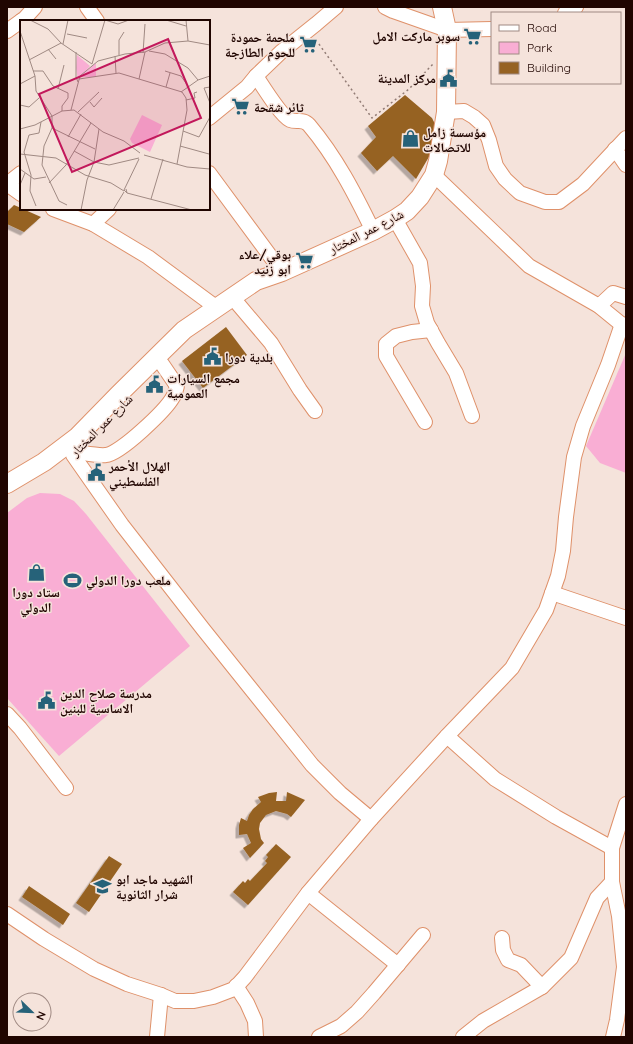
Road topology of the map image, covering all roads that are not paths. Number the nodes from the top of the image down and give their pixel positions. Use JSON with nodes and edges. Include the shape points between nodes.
{"nodes":[{"id":1,"x":35,"y":7,"type":"edge"},
{"id":2,"x":86,"y":7,"type":"edge"},
{"id":3,"x":336,"y":7,"type":"edge"},
{"id":4,"x":385,"y":7,"type":"edge"},
{"id":5,"x":442,"y":7,"type":"edge"},
{"id":6,"x":576,"y":7,"type":"edge"},
{"id":7,"x":566,"y":12,"type":"edge"},
{"id":8,"x":22,"y":20,"type":"edge"},
{"id":9,"x":96,"y":20,"type":"edge"},
{"id":10,"x":20,"y":22,"type":"edge"},
{"id":11,"x":491,"y":29,"type":"edge"},
{"id":12,"x":447,"y":30,"type":"junction"},
{"id":13,"x":7,"y":31,"type":"edge"},
{"id":14,"x":256,"y":76,"type":"junction"},
{"id":15,"x":446,"y":112,"type":"junction"},
{"id":16,"x":210,"y":117,"type":"edge"},
{"id":17,"x":626,"y":138,"type":"edge"},
{"id":18,"x":615,"y":149,"type":"junction"},
{"id":19,"x":626,"y":165,"type":"edge"},
{"id":20,"x":20,"y":174,"type":"edge"},
{"id":21,"x":210,"y":174,"type":"edge"},
{"id":22,"x":434,"y":175,"type":"junction"},
{"id":23,"x":7,"y":184,"type":"edge"},
{"id":24,"x":20,"y":193,"type":"edge"},
{"id":25,"x":56,"y":210,"type":"edge"},
{"id":26,"x":108,"y":210,"type":"edge"},
{"id":27,"x":395,"y":219,"type":"junction"},
{"id":28,"x":93,"y":224,"type":"junction"},
{"id":29,"x":373,"y":231,"type":"junction"},
{"id":30,"x":282,"y":272,"type":"junction"},
{"id":31,"x":626,"y":297,"type":"edge"},
{"id":32,"x":238,"y":304,"type":"junction"},
{"id":33,"x":599,"y":306,"type":"junction"},
{"id":34,"x":217,"y":308,"type":"junction"},
{"id":35,"x":624,"y":326,"type":"edge"},
{"id":36,"x":430,"y":330,"type":"junction"},
{"id":37,"x":162,"y":364,"type":"junction"},
{"id":38,"x":315,"y":411,"type":"dead end"},
{"id":39,"x":472,"y":416,"type":"dead end"},
{"id":40,"x":425,"y":422,"type":"dead end"},
{"id":41,"x":74,"y":453,"type":"junction"},
{"id":42,"x":7,"y":484,"type":"edge"},
{"id":43,"x":7,"y":495,"type":"edge"},
{"id":44,"x":552,"y":593,"type":"junction"},
{"id":45,"x":626,"y":618,"type":"edge"},
{"id":46,"x":7,"y":714,"type":"edge"},
{"id":47,"x":446,"y":736,"type":"junction"},
{"id":48,"x":66,"y":788,"type":"dead end"},
{"id":49,"x":626,"y":804,"type":"edge"},
{"id":50,"x":371,"y":819,"type":"junction"},
{"id":51,"x":621,"y":837,"type":"edge"},
{"id":52,"x":612,"y":848,"type":"junction"},
{"id":53,"x":612,"y":882,"type":"junction"},
{"id":54,"x":308,"y":893,"type":"junction"},
{"id":55,"x":7,"y":914,"type":"edge"},
{"id":56,"x":423,"y":935,"type":"dead end"},
{"id":57,"x":502,"y":938,"type":"dead end"},
{"id":58,"x":398,"y":965,"type":"junction"},
{"id":59,"x":236,"y":986,"type":"junction"},
{"id":60,"x":542,"y":987,"type":"junction"},
{"id":61,"x":161,"y":994,"type":"junction"},
{"id":62,"x":157,"y":1037,"type":"edge"},
{"id":63,"x":256,"y":1037,"type":"edge"},
{"id":64,"x":319,"y":1037,"type":"edge"},
{"id":65,"x":463,"y":1037,"type":"edge"},
{"id":66,"x":613,"y":1037,"type":"edge"}],
"edges":[{"from":1,"to":8,"type":"street"},
{"from":2,"to":9,"type":"street"},
{"from":3,"to":14,"type":"street"},
{"from":4,"to":12,"type":"street"},
{"from":5,"to":12,"type":"main road","name":"شارع عمر المختار"},
{"from":6,"to":7,"type":"street"},
{"from":10,"to":13,"type":"street"},
{"from":11,"to":12,"type":"street"},
{"from":12,"to":15,"type":"main road","name":"شارع عمر المختار"},
{"from":14,"to":16,"type":"street","via":[[247,87]]},
{"from":14,"to":29,"type":"street","via":[[288,119],[304,121],[325,146]]},
{"from":15,"to":18,"type":"street","via":[[464,111],[483,125],[496,166],[505,179],[520,193],[544,202],[560,202],[583,184]]},
{"from":15,"to":22,"type":"main road","name":"شارع عمر المختار"},
{"from":17,"to":18,"type":"street"},
{"from":18,"to":19,"type":"street"},
{"from":20,"to":23,"type":"street"},
{"from":21,"to":30,"type":"street"},
{"from":22,"to":27,"type":"main road","name":"شارع عمر المختار","via":[[420,197]]},
{"from":22,"to":33,"type":"street","via":[[529,266]]},
{"from":23,"to":24,"type":"street"},
{"from":25,"to":28,"type":"street"},
{"from":26,"to":28,"type":"street"},
{"from":27,"to":29,"type":"main road","name":"شارع عمر المختار"},
{"from":27,"to":36,"type":"street","via":[[420,263],[422,306]]},
{"from":28,"to":34,"type":"street","via":[[148,257]]},
{"from":29,"to":30,"type":"main road","name":"شارع عمر المختار"},
{"from":30,"to":32,"type":"main road","name":"شارع عمر المختار"},
{"from":30,"to":34,"type":"main road","name":"شارع عمر المختار","via":[[256,281]]},
{"from":31,"to":33,"type":"street","via":[[613,293]]},
{"from":32,"to":37,"type":"main road","name":"شارع عمر المختار","via":[[204,326]]},
{"from":32,"to":38,"type":"street","via":[[270,344]]},
{"from":33,"to":35,"type":"street"},
{"from":34,"to":42,"type":"main road","name":"شارع عمر المختار","via":[[184,330],[77,437],[44,462]]},
{"from":35,"to":44,"type":"street","via":[[583,426],[574,456],[563,551]]},
{"from":36,"to":39,"type":"street","via":[[456,373]]},
{"from":36,"to":40,"type":"street","via":[[396,336],[386,344],[386,356]]},
{"from":37,"to":41,"type":"main road","name":"شارع عمر المختار"},
{"from":37,"to":41,"type":"street","via":[[177,386],[174,397],[158,416],[131,440],[107,456]]},
{"from":41,"to":43,"type":"main road","name":"شارع عمر المختار"},
{"from":41,"to":50,"type":"street","via":[[127,531],[312,765]]},
{"from":44,"to":45,"type":"street"},
{"from":44,"to":47,"type":"street","via":[[546,610],[512,668]]},
{"from":46,"to":48,"type":"street"},
{"from":47,"to":50,"type":"street"},
{"from":47,"to":52,"type":"street","via":[[495,779]]},
{"from":49,"to":51,"type":"street"},
{"from":50,"to":54,"type":"street"},
{"from":51,"to":52,"type":"street"},
{"from":52,"to":53,"type":"street"},
{"from":53,"to":60,"type":"street","via":[[597,898],[571,958]]},
{"from":53,"to":66,"type":"street","via":[[620,916],[624,967]]},
{"from":54,"to":58,"type":"street"},
{"from":54,"to":59,"type":"street"},
{"from":55,"to":61,"type":"street","via":[[94,969],[127,984]]},
{"from":56,"to":58,"type":"street"},
{"from":57,"to":60,"type":"street","via":[[503,950],[508,960],[521,965]]},
{"from":58,"to":64,"type":"street","via":[[341,1026]]},
{"from":59,"to":61,"type":"street","via":[[213,997],[194,1001],[174,1000]]},
{"from":59,"to":63,"type":"street","via":[[247,1003],[254,1021]]},
{"from":60,"to":65,"type":"street","via":[[483,1021]]},
{"from":61,"to":62,"type":"street"}]}
